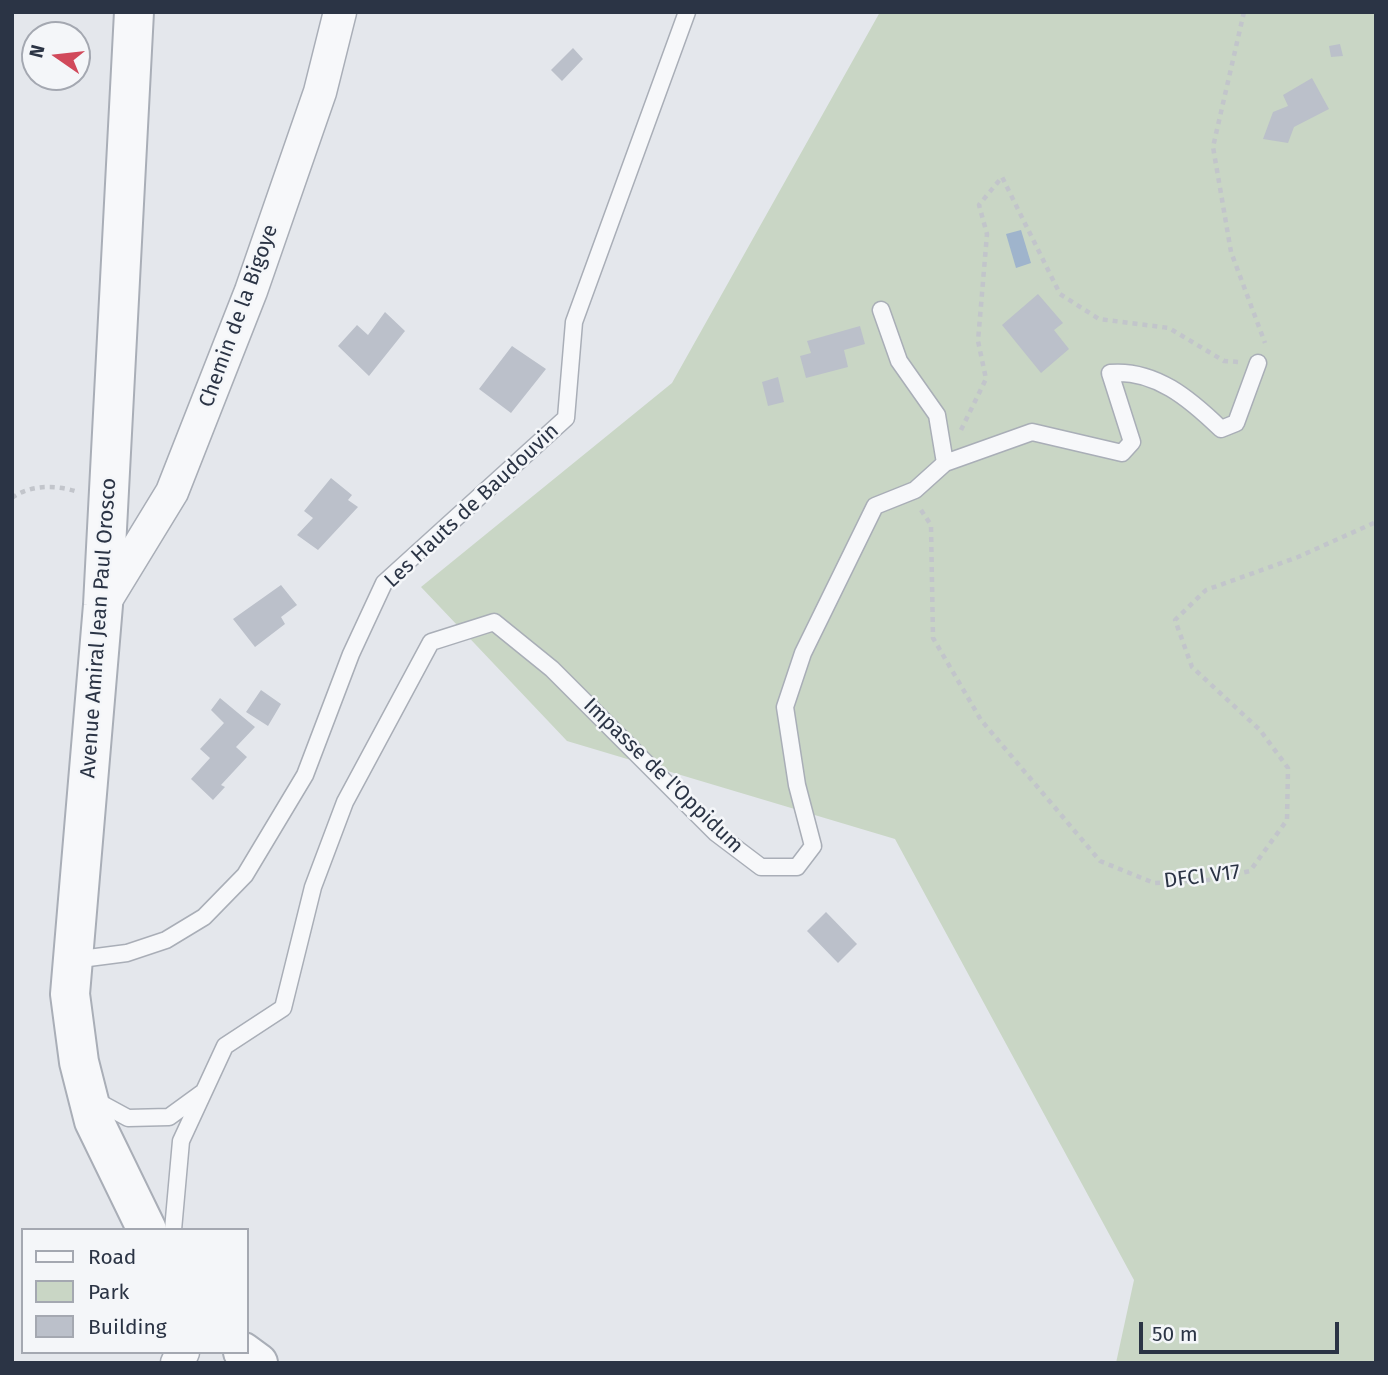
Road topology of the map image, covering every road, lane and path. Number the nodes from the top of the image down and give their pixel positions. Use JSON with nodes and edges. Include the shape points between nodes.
{"nodes":[{"id":1,"x":134,"y":12,"type":"edge"},
{"id":2,"x":340,"y":12,"type":"edge"},
{"id":3,"x":687,"y":12,"type":"edge"},
{"id":4,"x":1244,"y":12,"type":"edge"},
{"id":5,"x":881,"y":310,"type":"dead end"},
{"id":6,"x":1258,"y":363,"type":"junction"},
{"id":7,"x":945,"y":463,"type":"junction"},
{"id":8,"x":915,"y":490,"type":"junction"},
{"id":9,"x":12,"y":498,"type":"edge"},
{"id":10,"x":108,"y":503,"type":"junction"},
{"id":11,"x":1376,"y":522,"type":"edge"},
{"id":12,"x":103,"y":605,"type":"junction"},
{"id":13,"x":73,"y":960,"type":"junction"},
{"id":14,"x":204,"y":1092,"type":"junction"},
{"id":15,"x":88,"y":1096,"type":"junction"},
{"id":16,"x":146,"y":1228,"type":"edge"},
{"id":17,"x":173,"y":1228,"type":"edge"}],
"edges":[{"from":1,"to":10,"type":"street","name":"Avenue Amiral Jean Paul Orosco"},
{"from":2,"to":12,"type":"street","name":"Chemin de la Bigoye","via":[[320,92],[251,291],[172,492]]},
{"from":3,"to":13,"type":"lane","name":"Les Hauts de Baudouvin","via":[[574,322],[566,418],[384,583],[351,654],[305,775],[245,875],[205,917],[166,940],[127,953]]},
{"from":4,"to":6,"type":"path","via":[[1213,147],[1231,252],[1265,345]]},
{"from":5,"to":7,"type":"lane","via":[[899,361],[937,415]]},
{"from":6,"to":7,"type":"lane","via":[[1236,423],[1220,429],[1197,405],[1162,382],[1129,371],[1110,373],[1132,442],[1122,453],[1032,432]]},
{"from":6,"to":7,"type":"path","via":[[1224,361],[1170,328],[1099,319],[1060,294],[1002,177],[979,205],[987,234],[978,341],[986,379]]},
{"from":7,"to":8,"type":"lane","name":"Impasse de l'Oppidum"},
{"from":8,"to":11,"type":"path","name":"DFCI V17","via":[[919,508],[931,525],[933,638],[981,720],[1100,861],[1154,883],[1208,880],[1250,871],[1287,820],[1288,768],[1260,730],[1192,667],[1175,620],[1206,590],[1298,557]]},
{"from":8,"to":14,"type":"lane","name":"Impasse de l'Oppidum","via":[[875,506],[803,653],[785,708],[797,785],[813,846],[797,867],[761,867],[716,833],[552,669],[494,622],[432,642],[345,802],[313,887],[283,1008],[225,1046]]},
{"from":9,"to":10,"type":"path","via":[[20,492],[60,485]]},
{"from":10,"to":12,"type":"street","name":"Avenue Amiral Jean Paul Orosco"},
{"from":12,"to":13,"type":"street","name":"Avenue Amiral Jean Paul Orosco"},
{"from":13,"to":15,"type":"street","name":"Avenue Amiral Jean Paul Orosco","via":[[70,994]]},
{"from":14,"to":15,"type":"lane","name":"Impasse de l'Oppidum","via":[[169,1117],[128,1118]]},
{"from":14,"to":17,"type":"lane","name":"Impasse de l'Oppidum","via":[[181,1141]]},
{"from":15,"to":16,"type":"street","name":"Avenue Amiral Jean Paul Orosco","via":[[94,1121]]}]}
